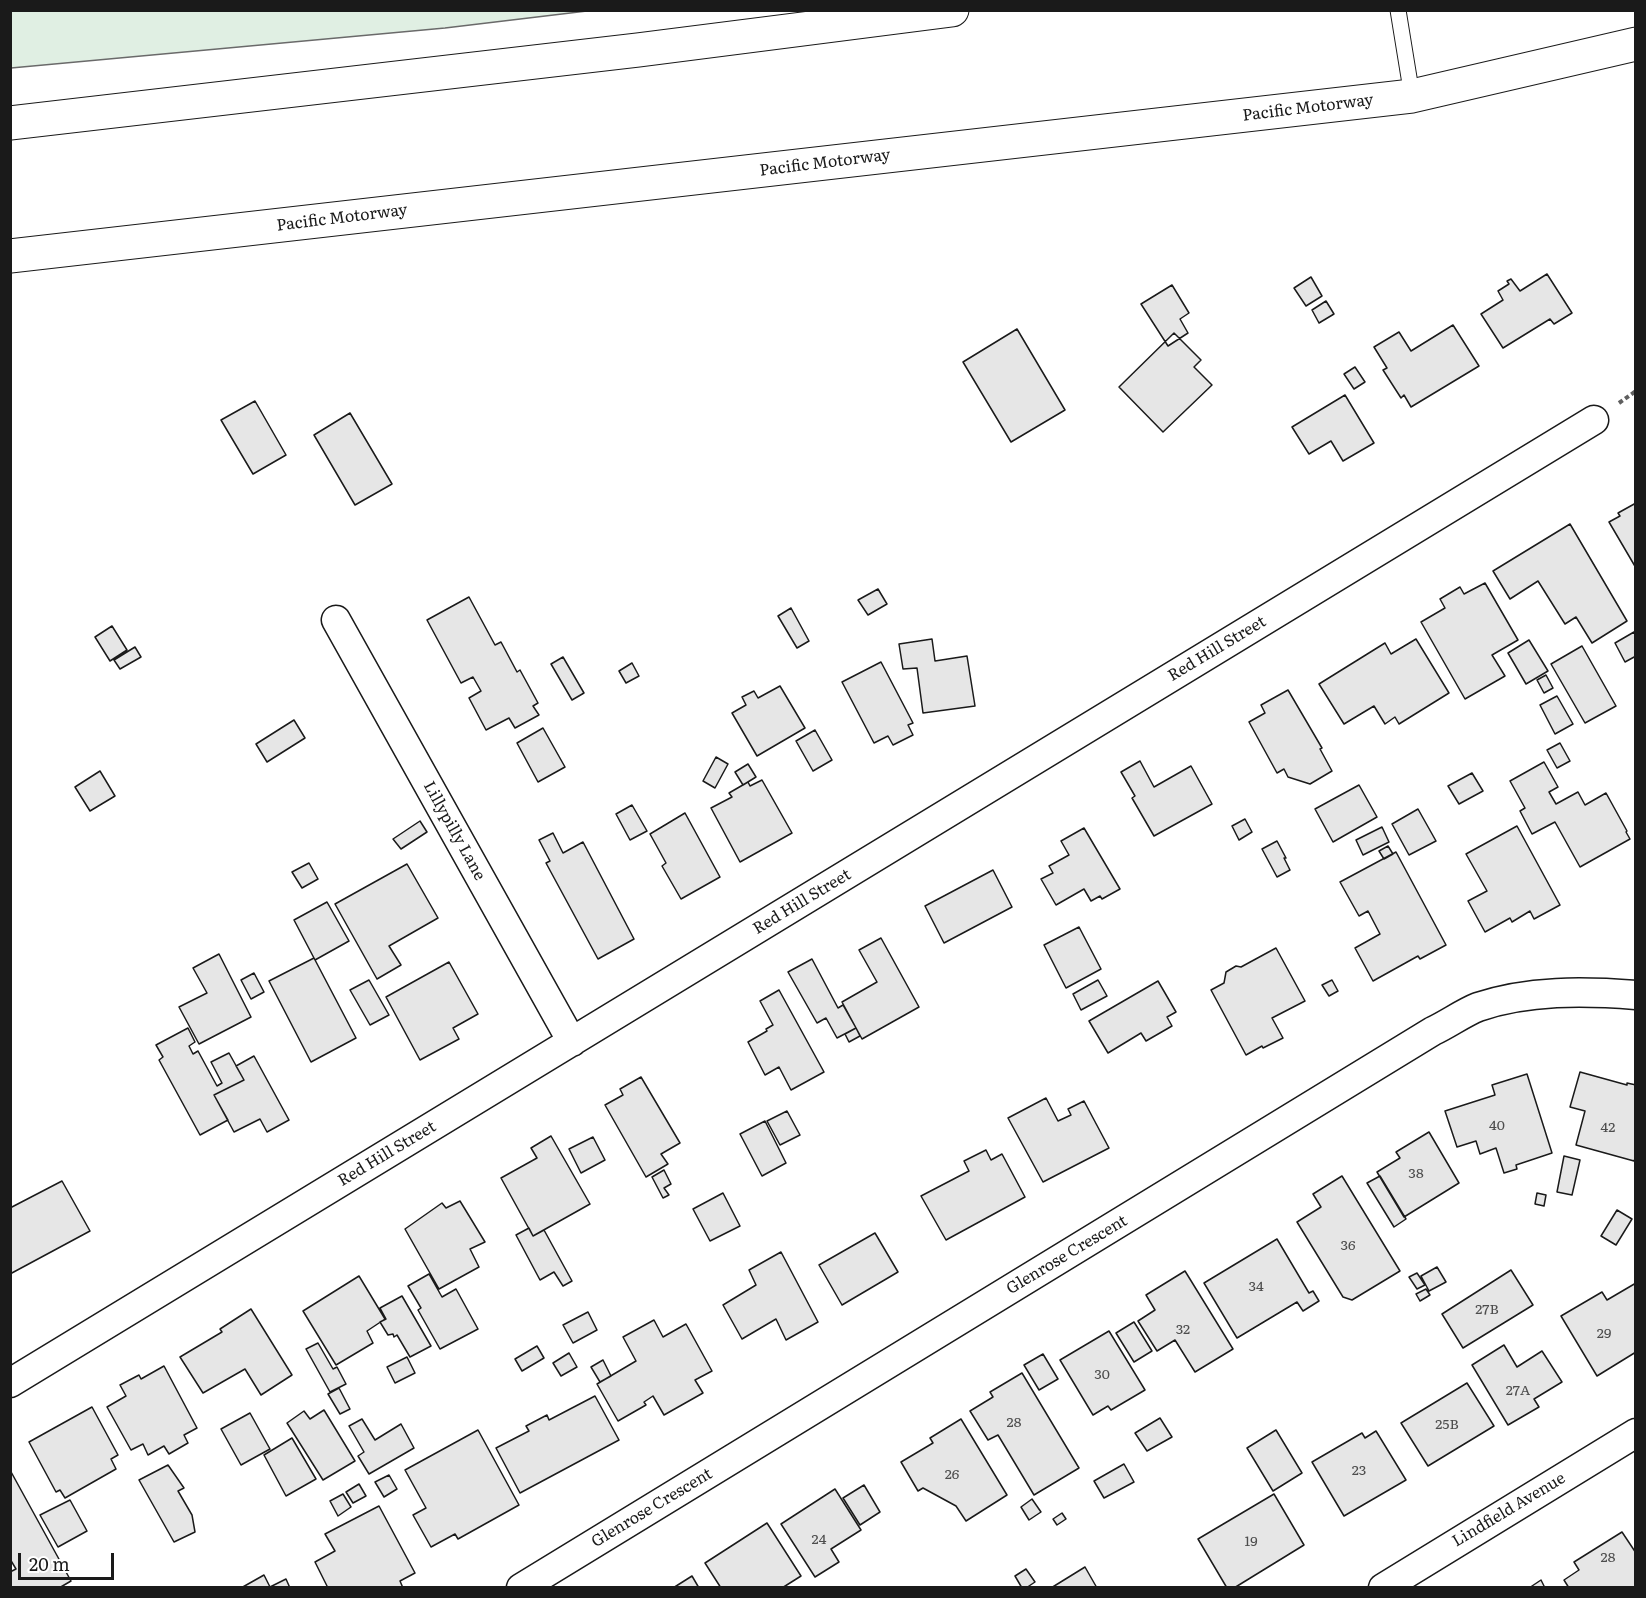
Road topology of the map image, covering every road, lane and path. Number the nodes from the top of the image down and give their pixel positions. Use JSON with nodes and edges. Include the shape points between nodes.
{"nodes":[{"id":1,"x":952,"y":10,"type":"edge"},
{"id":2,"x":1398,"y":10,"type":"edge"},
{"id":3,"x":1635,"y":44,"type":"edge"},
{"id":4,"x":1412,"y":96,"type":"junction"},
{"id":5,"x":10,"y":123,"type":"edge"},
{"id":6,"x":10,"y":256,"type":"edge"},
{"id":7,"x":1594,"y":420,"type":"dead end"},
{"id":8,"x":336,"y":620,"type":"dead end"},
{"id":9,"x":1635,"y":995,"type":"edge"},
{"id":10,"x":572,"y":1042,"type":"junction"},
{"id":11,"x":10,"y":1383,"type":"edge"},
{"id":12,"x":1635,"y":1433,"type":"edge"},
{"id":13,"x":521,"y":1587,"type":"edge"},
{"id":14,"x":1383,"y":1587,"type":"edge"}],
"edges":[{"from":1,"to":5,"type":"highway"},
{"from":2,"to":4,"type":"lane"},
{"from":3,"to":4,"type":"highway","name":"Pacific Motorway"},
{"from":4,"to":6,"type":"highway","name":"Pacific Motorway"},
{"from":7,"to":10,"type":"street","name":"Red Hill Street"},
{"from":8,"to":10,"type":"street","name":"Lillypilly Lane"},
{"from":9,"to":13,"type":"street","name":"Glenrose Crescent","via":[[1556,993],[1518,998],[1468,1012]]},
{"from":10,"to":11,"type":"street","name":"Red Hill Street"},
{"from":12,"to":14,"type":"street","name":"Lindfield Avenue"}]}
